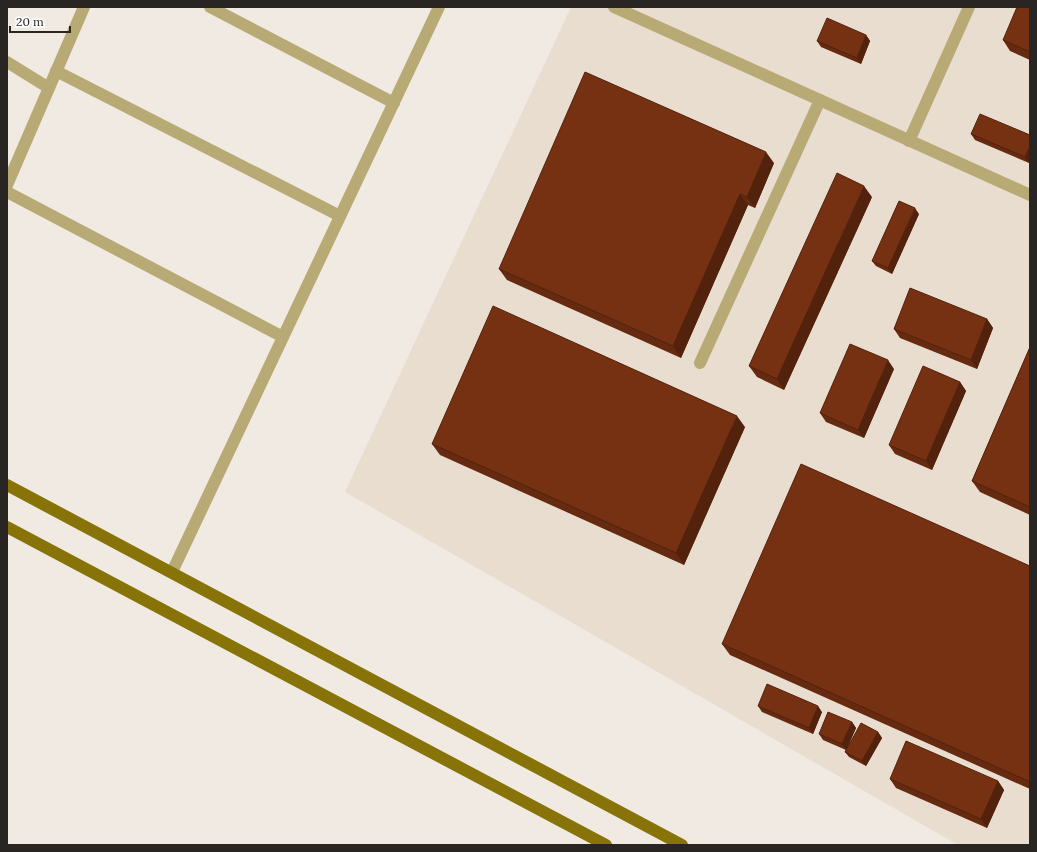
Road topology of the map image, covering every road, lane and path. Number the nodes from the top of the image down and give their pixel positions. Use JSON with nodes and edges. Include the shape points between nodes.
{"nodes":[{"id":1,"x":84,"y":7,"type":"edge"},
{"id":2,"x":210,"y":7,"type":"edge"},
{"id":3,"x":439,"y":7,"type":"edge"},
{"id":4,"x":614,"y":7,"type":"edge"},
{"id":5,"x":969,"y":7,"type":"edge"},
{"id":6,"x":7,"y":62,"type":"edge"},
{"id":7,"x":56,"y":71,"type":"junction"},
{"id":8,"x":49,"y":88,"type":"junction"},
{"id":9,"x":820,"y":100,"type":"junction"},
{"id":10,"x":394,"y":103,"type":"junction"},
{"id":11,"x":909,"y":141,"type":"junction"},
{"id":12,"x":8,"y":180,"type":"edge"},
{"id":13,"x":7,"y":192,"type":"edge"},
{"id":14,"x":1030,"y":195,"type":"edge"},
{"id":15,"x":340,"y":216,"type":"junction"},
{"id":16,"x":283,"y":337,"type":"junction"},
{"id":17,"x":700,"y":363,"type":"dead end"},
{"id":18,"x":7,"y":484,"type":"edge"},
{"id":19,"x":7,"y":527,"type":"edge"},
{"id":20,"x":172,"y":572,"type":"junction"},
{"id":21,"x":606,"y":845,"type":"edge"},
{"id":22,"x":682,"y":845,"type":"edge"}],
"edges":[{"from":1,"to":7,"type":"street"},
{"from":2,"to":10,"type":"street"},
{"from":3,"to":10,"type":"street"},
{"from":4,"to":9,"type":"street"},
{"from":5,"to":11,"type":"street"},
{"from":6,"to":8,"type":"street"},
{"from":7,"to":8,"type":"street"},
{"from":7,"to":15,"type":"street"},
{"from":8,"to":12,"type":"street"},
{"from":9,"to":11,"type":"street"},
{"from":9,"to":17,"type":"street"},
{"from":10,"to":15,"type":"street"},
{"from":11,"to":14,"type":"street"},
{"from":13,"to":16,"type":"street"},
{"from":15,"to":16,"type":"street"},
{"from":16,"to":20,"type":"street"},
{"from":18,"to":20,"type":"main road"},
{"from":19,"to":21,"type":"main road"},
{"from":20,"to":22,"type":"main road"}]}
